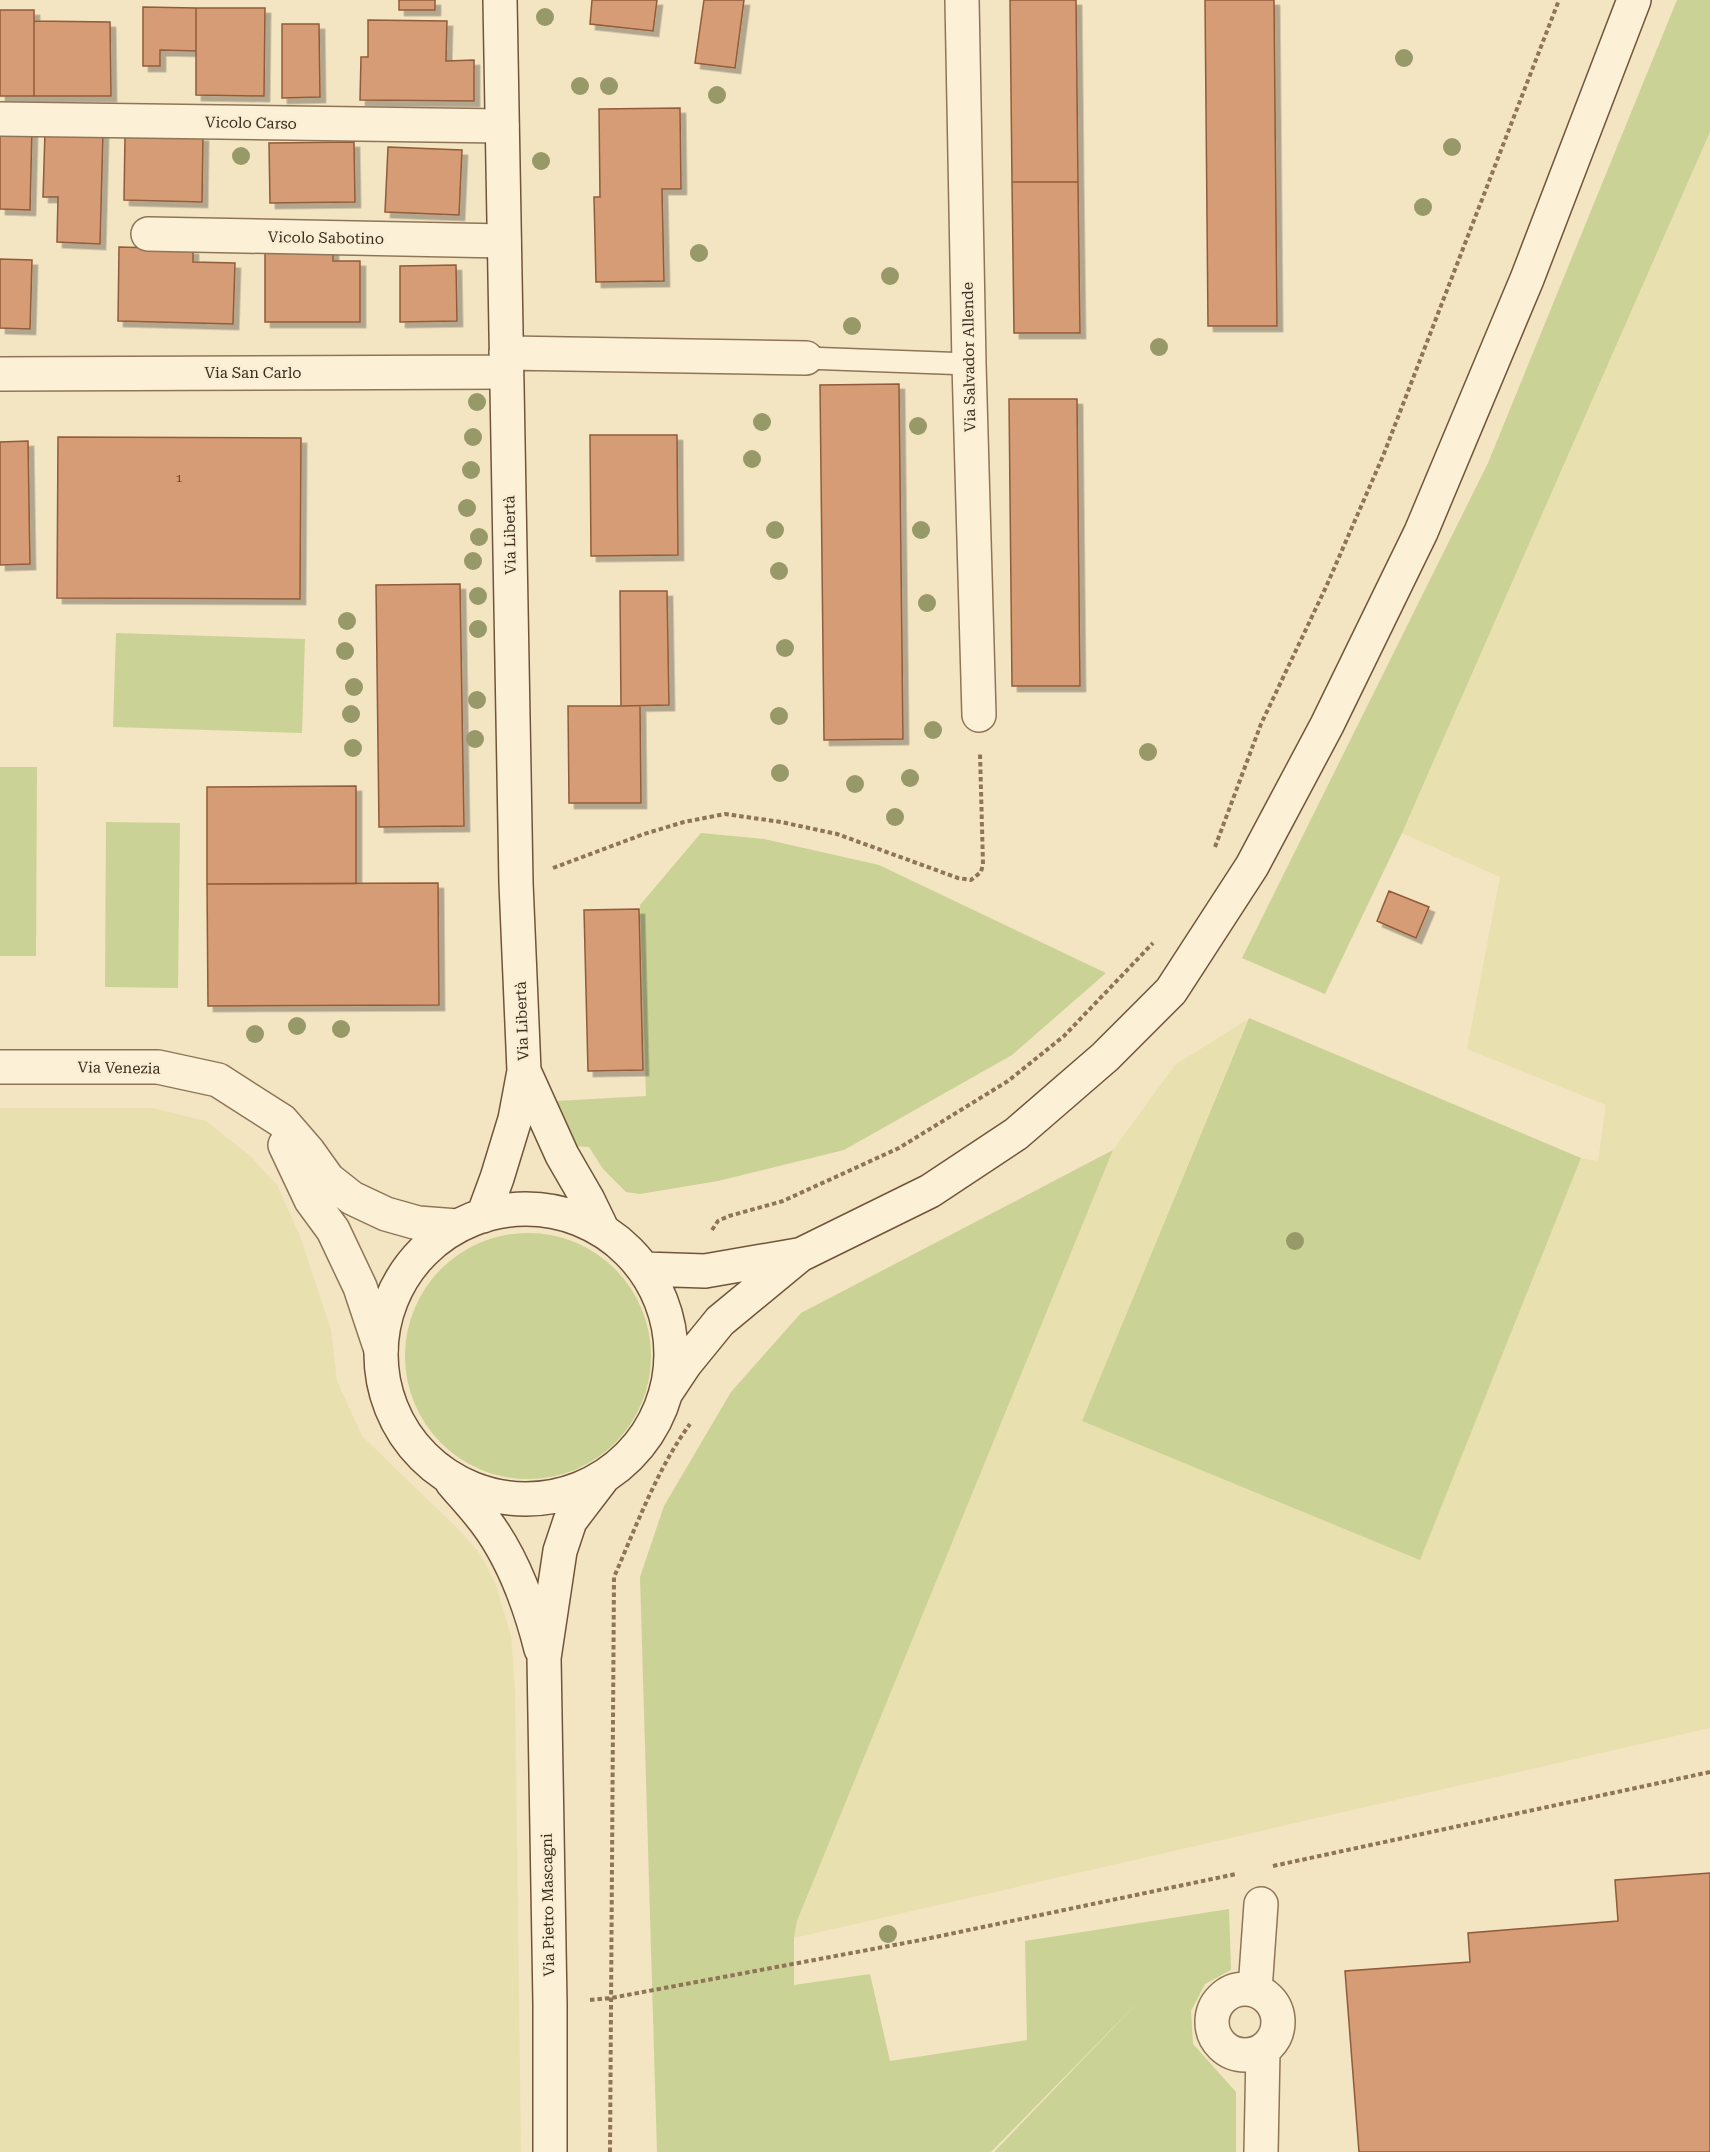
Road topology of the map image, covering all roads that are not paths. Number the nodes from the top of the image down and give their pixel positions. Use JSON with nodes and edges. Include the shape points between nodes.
{"nodes":[{"id":1,"x":500,"y":0,"type":"edge"},
{"id":2,"x":962,"y":0,"type":"edge"},
{"id":3,"x":1634,"y":0,"type":"edge"},
{"id":4,"x":0,"y":119,"type":"edge"},
{"id":5,"x":502,"y":126,"type":"junction"},
{"id":6,"x":148,"y":234,"type":"dead end"},
{"id":7,"x":504,"y":241,"type":"junction"},
{"id":8,"x":806,"y":358,"type":"joint"},
{"id":9,"x":506,"y":362,"type":"junction"},
{"id":10,"x":969,"y":364,"type":"junction"},
{"id":11,"x":0,"y":374,"type":"edge"},
{"id":12,"x":979,"y":715,"type":"road end"},
{"id":13,"x":0,"y":1067,"type":"edge"},
{"id":14,"x":524,"y":1071,"type":"junction"},
{"id":15,"x":264,"y":1110,"type":"junction"},
{"id":16,"x":470,"y":1221,"type":"junction"},
{"id":17,"x":603,"y":1231,"type":"junction"},
{"id":18,"x":800,"y":1255,"type":"junction"},
{"id":19,"x":644,"y":1269,"type":"junction"},
{"id":20,"x":381,"y":1350,"type":"junction"},
{"id":21,"x":667,"y":1391,"type":"junction"},
{"id":22,"x":447,"y":1476,"type":"junction"},
{"id":23,"x":604,"y":1478,"type":"junction"},
{"id":24,"x":544,"y":1658,"type":"junction"},
{"id":25,"x":1261,"y":1904,"type":"dead end"},
{"id":26,"x":1254,"y":1990,"type":"junction"},
{"id":27,"x":1263,"y":2051,"type":"junction"},
{"id":28,"x":550,"y":2152,"type":"edge"},
{"id":29,"x":1262,"y":2152,"type":"edge"}],
"edges":[{"from":1,"to":5,"type":"street","name":"Via Libertà"},
{"from":2,"to":10,"type":"street","name":"Via Salvador Allende"},
{"from":3,"to":18,"type":"street","via":[[1527,279],[1421,532],[1327,725],[1252,866],[1171,991],[1105,1057],[1016,1134],[930,1191]]},
{"from":4,"to":5,"type":"street","name":"Vicolo Carso"},
{"from":5,"to":7,"type":"street","name":"Via Libertà"},
{"from":6,"to":7,"type":"street","name":"Vicolo Sabotino"},
{"from":7,"to":9,"type":"street","name":"Via Libertà"},
{"from":8,"to":9,"type":"street","name":"Via San Carlo"},
{"from":8,"to":10,"type":"lane"},
{"from":9,"to":11,"type":"street","name":"Via San Carlo"},
{"from":9,"to":14,"type":"street","name":"Via Libertà","via":[[516,883]]},
{"from":10,"to":12,"type":"street","name":"Via Salvador Allende"},
{"from":13,"to":15,"type":"street","name":"Via Venezia","via":[[158,1067],[218,1080]]},
{"from":14,"to":16,"type":"street","name":"Via Libertà","via":[[515,1119],[497,1178]]},
{"from":14,"to":17,"type":"street","name":"Via Libertà","via":[[562,1155]]},
{"from":15,"to":16,"type":"street","name":"Via Venezia","via":[[282,1121],[328,1179],[352,1198],[418,1223]]},
{"from":15,"to":20,"type":"street","name":"Via Venezia","via":[[311,1200],[333,1230],[360,1287]]},
{"from":16,"to":17,"type":"street","via":[[514,1209],[545,1210],[575,1217]]},
{"from":16,"to":20,"type":"street","via":[[436,1240],[402,1278],[383,1325]]},
{"from":17,"to":19,"type":"street","via":[[626,1248]]},
{"from":18,"to":19,"type":"street","via":[[705,1271]]},
{"from":18,"to":21,"type":"street","via":[[720,1321]]},
{"from":19,"to":21,"type":"street","via":[[657,1291],[671,1340]]},
{"from":20,"to":22,"type":"street","via":[[391,1408],[405,1435],[424,1458]]},
{"from":21,"to":23,"type":"street","via":[[644,1441]]},
{"from":22,"to":23,"type":"street","via":[[477,1491],[509,1498],[542,1499],[573,1492]]},
{"from":22,"to":24,"type":"street","name":"Via Pietro Mascagni","via":[[487,1523],[505,1554],[532,1616]]},
{"from":23,"to":24,"type":"street","name":"Via Pietro Mascagni","via":[[570,1521],[560,1551]]},
{"from":24,"to":28,"type":"street","name":"Via Pietro Mascagni"},
{"from":25,"to":26,"type":"street"},
{"from":26,"to":27,"type":"street","via":[[1270,2000],[1278,2018],[1275,2036]]},
{"from":26,"to":27,"type":"street","via":[[1236,1990],[1220,2000],[1212,2018],[1214,2036],[1227,2050],[1245,2055]]},
{"from":27,"to":29,"type":"street"}]}
